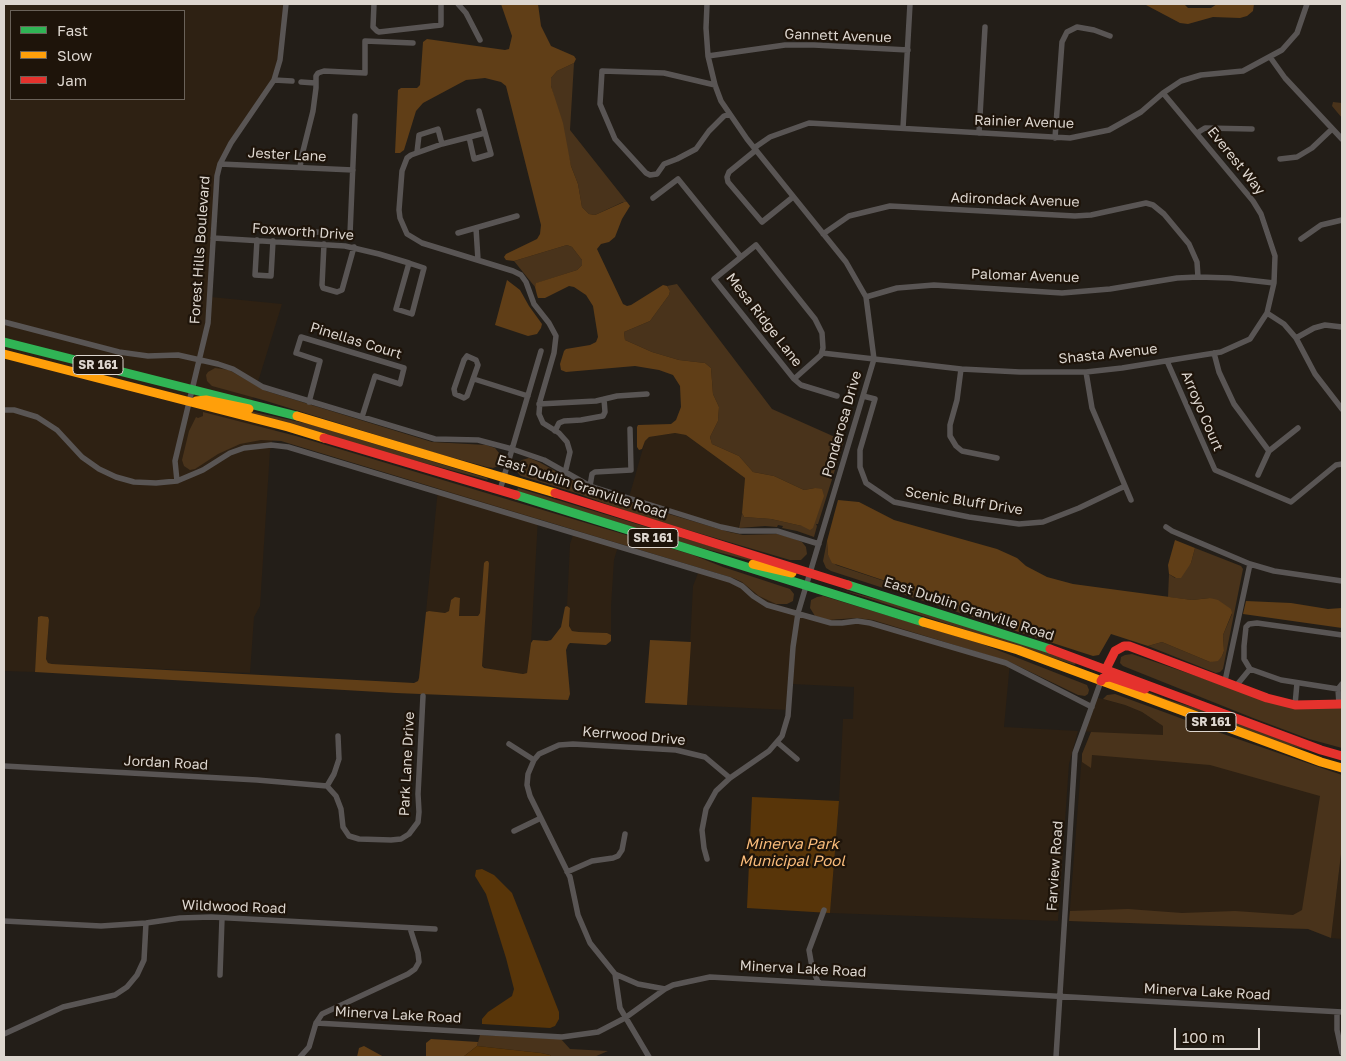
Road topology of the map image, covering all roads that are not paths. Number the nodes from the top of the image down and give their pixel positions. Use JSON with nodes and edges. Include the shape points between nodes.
{"nodes":[{"id":1,"x":286,"y":4,"type":"edge"},
{"id":2,"x":374,"y":4,"type":"edge"},
{"id":3,"x":441,"y":4,"type":"edge"},
{"id":4,"x":458,"y":4,"type":"edge"},
{"id":5,"x":708,"y":4,"type":"edge"},
{"id":6,"x":910,"y":4,"type":"edge"},
{"id":7,"x":1307,"y":4,"type":"edge"},
{"id":8,"x":985,"y":27,"type":"dead end"},
{"id":9,"x":1110,"y":36,"type":"dead end"},
{"id":10,"x":480,"y":40,"type":"dead end"},
{"id":11,"x":413,"y":43,"type":"dead end"},
{"id":12,"x":908,"y":50,"type":"junction"},
{"id":13,"x":708,"y":56,"type":"junction"},
{"id":14,"x":1270,"y":57,"type":"junction"},
{"id":15,"x":274,"y":80,"type":"junction"},
{"id":16,"x":292,"y":81,"type":"dead end"},
{"id":17,"x":301,"y":82,"type":"dead end"},
{"id":18,"x":315,"y":84,"type":"junction"},
{"id":19,"x":715,"y":85,"type":"junction"},
{"id":20,"x":1163,"y":93,"type":"junction"},
{"id":21,"x":479,"y":111,"type":"dead end"},
{"id":22,"x":730,"y":114,"type":"junction"},
{"id":23,"x":355,"y":116,"type":"dead end"},
{"id":24,"x":903,"y":128,"type":"junction"},
{"id":25,"x":1252,"y":129,"type":"dead end"},
{"id":26,"x":1332,"y":129,"type":"junction"},
{"id":27,"x":485,"y":133,"type":"junction"},
{"id":28,"x":978,"y":133,"type":"junction"},
{"id":29,"x":1197,"y":134,"type":"junction"},
{"id":30,"x":469,"y":137,"type":"junction"},
{"id":31,"x":1055,"y":138,"type":"junction"},
{"id":32,"x":1342,"y":139,"type":"edge"},
{"id":33,"x":442,"y":144,"type":"junction"},
{"id":34,"x":755,"y":149,"type":"junction"},
{"id":35,"x":417,"y":152,"type":"junction"},
{"id":36,"x":1280,"y":159,"type":"dead end"},
{"id":37,"x":220,"y":164,"type":"junction"},
{"id":38,"x":300,"y":167,"type":"junction"},
{"id":39,"x":353,"y":170,"type":"junction"},
{"id":40,"x":793,"y":197,"type":"junction"},
{"id":41,"x":653,"y":198,"type":"dead end"},
{"id":42,"x":516,"y":216,"type":"dead end"},
{"id":43,"x":1342,"y":220,"type":"edge"},
{"id":44,"x":476,"y":228,"type":"junction"},
{"id":45,"x":298,"y":231,"type":"dead end"},
{"id":46,"x":458,"y":233,"type":"dead end"},
{"id":47,"x":823,"y":234,"type":"junction"},
{"id":48,"x":213,"y":238,"type":"junction"},
{"id":49,"x":1301,"y":239,"type":"dead end"},
{"id":50,"x":256,"y":240,"type":"junction"},
{"id":51,"x":273,"y":241,"type":"junction"},
{"id":52,"x":324,"y":244,"type":"junction"},
{"id":53,"x":354,"y":247,"type":"junction"},
{"id":54,"x":741,"y":257,"type":"junction"},
{"id":55,"x":478,"y":260,"type":"junction"},
{"id":56,"x":409,"y":263,"type":"junction"},
{"id":57,"x":1198,"y":276,"type":"junction"},
{"id":58,"x":1274,"y":283,"type":"junction"},
{"id":59,"x":866,"y":297,"type":"junction"},
{"id":60,"x":1267,"y":314,"type":"junction"},
{"id":61,"x":4,"y":322,"type":"edge"},
{"id":62,"x":1342,"y":327,"type":"edge"},
{"id":63,"x":1296,"y":338,"type":"junction"},
{"id":64,"x":4,"y":342,"type":"edge"},
{"id":65,"x":542,"y":351,"type":"dead end"},
{"id":66,"x":822,"y":353,"type":"junction"},
{"id":67,"x":1214,"y":353,"type":"junction"},
{"id":68,"x":4,"y":354,"type":"edge"},
{"id":69,"x":874,"y":359,"type":"junction"},
{"id":70,"x":200,"y":360,"type":"junction"},
{"id":71,"x":1167,"y":361,"type":"junction"},
{"id":72,"x":961,"y":369,"type":"junction"},
{"id":73,"x":1086,"y":372,"type":"junction"},
{"id":74,"x":79,"y":374,"type":"junction"},
{"id":75,"x":474,"y":379,"type":"junction"},
{"id":76,"x":794,"y":380,"type":"junction"},
{"id":77,"x":193,"y":389,"type":"junction"},
{"id":78,"x":647,"y":394,"type":"dead end"},
{"id":79,"x":528,"y":396,"type":"junction"},
{"id":80,"x":837,"y":396,"type":"dead end"},
{"id":81,"x":863,"y":396,"type":"junction"},
{"id":82,"x":604,"y":399,"type":"junction"},
{"id":83,"x":189,"y":402,"type":"junction"},
{"id":84,"x":309,"y":402,"type":"junction"},
{"id":85,"x":539,"y":404,"type":"junction"},
{"id":86,"x":1342,"y":409,"type":"edge"},
{"id":87,"x":4,"y":410,"type":"edge"},
{"id":88,"x":294,"y":415,"type":"junction"},
{"id":89,"x":362,"y":417,"type":"junction"},
{"id":90,"x":1298,"y":428,"type":"dead end"},
{"id":91,"x":630,"y":429,"type":"dead end"},
{"id":92,"x":555,"y":431,"type":"junction"},
{"id":93,"x":512,"y":449,"type":"junction"},
{"id":94,"x":1269,"y":451,"type":"junction"},
{"id":95,"x":997,"y":458,"type":"dead end"},
{"id":96,"x":1342,"y":464,"type":"edge"},
{"id":97,"x":565,"y":473,"type":"junction"},
{"id":98,"x":1258,"y":474,"type":"dead end"},
{"id":99,"x":504,"y":477,"type":"junction"},
{"id":100,"x":177,"y":481,"type":"junction"},
{"id":101,"x":590,"y":486,"type":"junction"},
{"id":102,"x":1125,"y":486,"type":"junction"},
{"id":103,"x":500,"y":490,"type":"junction"},
{"id":104,"x":1131,"y":500,"type":"dead end"},
{"id":105,"x":1166,"y":527,"type":"dead end"},
{"id":106,"x":819,"y":544,"type":"junction"},
{"id":107,"x":699,"y":552,"type":"junction"},
{"id":108,"x":1250,"y":564,"type":"junction"},
{"id":109,"x":809,"y":573,"type":"junction"},
{"id":110,"x":1342,"y":581,"type":"edge"},
{"id":111,"x":806,"y":586,"type":"junction"},
{"id":112,"x":932,"y":611,"type":"junction"},
{"id":113,"x":798,"y":613,"type":"junction"},
{"id":114,"x":1342,"y":635,"type":"edge"},
{"id":115,"x":1027,"y":654,"type":"junction"},
{"id":116,"x":1106,"y":669,"type":"junction"},
{"id":117,"x":1250,"y":669,"type":"junction"},
{"id":118,"x":1101,"y":681,"type":"junction"},
{"id":119,"x":1225,"y":681,"type":"junction"},
{"id":120,"x":1297,"y":682,"type":"junction"},
{"id":121,"x":1236,"y":686,"type":"junction"},
{"id":122,"x":1340,"y":686,"type":"edge"},
{"id":123,"x":423,"y":696,"type":"dead end"},
{"id":124,"x":1295,"y":704,"type":"junction"},
{"id":125,"x":1340,"y":704,"type":"edge"},
{"id":126,"x":1092,"y":707,"type":"junction"},
{"id":127,"x":1219,"y":712,"type":"junction"},
{"id":128,"x":338,"y":736,"type":"dead end"},
{"id":129,"x":777,"y":742,"type":"junction"},
{"id":130,"x":509,"y":744,"type":"dead end"},
{"id":131,"x":1342,"y":756,"type":"edge"},
{"id":132,"x":797,"y":759,"type":"dead end"},
{"id":133,"x":534,"y":760,"type":"junction"},
{"id":134,"x":4,"y":766,"type":"edge"},
{"id":135,"x":1342,"y":768,"type":"edge"},
{"id":136,"x":730,"y":778,"type":"junction"},
{"id":137,"x":327,"y":786,"type":"junction"},
{"id":138,"x":541,"y":818,"type":"junction"},
{"id":139,"x":514,"y":831,"type":"dead end"},
{"id":140,"x":625,"y":834,"type":"dead end"},
{"id":141,"x":707,"y":859,"type":"dead end"},
{"id":142,"x":567,"y":872,"type":"junction"},
{"id":143,"x":824,"y":910,"type":"dead end"},
{"id":144,"x":222,"y":918,"type":"junction"},
{"id":145,"x":4,"y":921,"type":"edge"},
{"id":146,"x":146,"y":923,"type":"junction"},
{"id":147,"x":410,"y":928,"type":"junction"},
{"id":148,"x":435,"y":930,"type":"dead end"},
{"id":149,"x":615,"y":974,"type":"junction"},
{"id":150,"x":220,"y":975,"type":"dead end"},
{"id":151,"x":818,"y":982,"type":"junction"},
{"id":152,"x":665,"y":989,"type":"junction"},
{"id":153,"x":1060,"y":996,"type":"junction"},
{"id":154,"x":1339,"y":1012,"type":"edge"},
{"id":155,"x":625,"y":1018,"type":"junction"},
{"id":156,"x":316,"y":1023,"type":"junction"},
{"id":157,"x":4,"y":1034,"type":"edge"},
{"id":158,"x":1342,"y":1053,"type":"edge"},
{"id":159,"x":300,"y":1057,"type":"edge"},
{"id":160,"x":649,"y":1057,"type":"edge"},
{"id":161,"x":1056,"y":1057,"type":"edge"}],
"edges":[{"from":1,"to":15,"type":"street","name":"Forest Hills Boulevard","via":[[280,60]]},
{"from":2,"to":3,"type":"street","via":[[373,27],[377,31],[441,25]]},
{"from":4,"to":10,"type":"street"},
{"from":5,"to":13,"type":"street","name":"Ponderosa Drive"},
{"from":6,"to":12,"type":"street"},
{"from":7,"to":14,"type":"street","name":"Rainier Avenue","via":[[1297,33],[1282,50]]},
{"from":8,"to":28,"type":"street"},
{"from":9,"to":31,"type":"street","via":[[1077,27],[1067,32],[1062,42]]},
{"from":11,"to":18,"type":"street","via":[[365,41],[365,73],[321,72],[316,76]]},
{"from":12,"to":13,"type":"street","name":"Gannett Avenue","via":[[814,44]]},
{"from":12,"to":24,"type":"street"},
{"from":13,"to":19,"type":"street","name":"Ponderosa Drive"},
{"from":14,"to":20,"type":"street","name":"Rainier Avenue","via":[[1243,71],[1201,75],[1181,81]]},
{"from":14,"to":26,"type":"street"},
{"from":15,"to":16,"type":"street"},
{"from":15,"to":37,"type":"street","name":"Forest Hills Boulevard"},
{"from":17,"to":18,"type":"street"},
{"from":18,"to":38,"type":"street","via":[[313,111]]},
{"from":19,"to":22,"type":"street","name":"Ponderosa Drive"},
{"from":19,"to":22,"type":"street","via":[[664,73],[602,71],[600,104],[615,139],[650,175],[657,174],[664,164],[696,149],[709,131]]},
{"from":20,"to":29,"type":"street","name":"Everest Way"},
{"from":20,"to":31,"type":"street","name":"Rainier Avenue","via":[[1141,112],[1109,130]]},
{"from":21,"to":27,"type":"street"},
{"from":22,"to":34,"type":"street","name":"Ponderosa Drive"},
{"from":23,"to":39,"type":"street"},
{"from":24,"to":28,"type":"street","name":"Rainier Avenue"},
{"from":24,"to":34,"type":"street","name":"Rainier Avenue","via":[[809,124],[770,137]]},
{"from":25,"to":29,"type":"street","via":[[1205,128]]},
{"from":26,"to":32,"type":"street"},
{"from":26,"to":36,"type":"street","via":[[1297,157]]},
{"from":27,"to":30,"type":"street"},
{"from":27,"to":30,"type":"street","via":[[491,154],[474,159]]},
{"from":28,"to":31,"type":"street","name":"Rainier Avenue"},
{"from":29,"to":58,"type":"street","name":"Everest Way","via":[[1261,214],[1275,256]]},
{"from":30,"to":33,"type":"street"},
{"from":33,"to":35,"type":"street"},
{"from":33,"to":35,"type":"street","via":[[438,129],[419,135]]},
{"from":34,"to":40,"type":"street","name":"Ponderosa Drive"},
{"from":34,"to":40,"type":"street","name":"Rainier Avenue","via":[[729,172],[728,182],[762,222]]},
{"from":35,"to":55,"type":"street","via":[[407,158],[402,171],[399,210],[403,228],[422,243]]},
{"from":37,"to":38,"type":"street","name":"Jester Lane"},
{"from":37,"to":48,"type":"street","name":"Forest Hills Boulevard"},
{"from":38,"to":39,"type":"street","name":"Jester Lane"},
{"from":39,"to":45,"type":"street","via":[[350,234]]},
{"from":40,"to":47,"type":"street","name":"Ponderosa Drive"},
{"from":41,"to":54,"type":"street","via":[[678,179]]},
{"from":42,"to":44,"type":"street"},
{"from":43,"to":49,"type":"street","via":[[1321,225]]},
{"from":44,"to":46,"type":"street"},
{"from":44,"to":55,"type":"street"},
{"from":47,"to":57,"type":"street","name":"Adirondack Avenue","via":[[849,216],[890,206],[1058,216],[1091,215],[1146,203],[1164,214],[1189,244],[1198,262]]},
{"from":47,"to":59,"type":"street","name":"Ponderosa Drive","via":[[846,262]]},
{"from":48,"to":50,"type":"street","name":"Foxworth Drive"},
{"from":48,"to":70,"type":"street","name":"Forest Hills Boulevard","via":[[210,307]]},
{"from":50,"to":51,"type":"street","name":"Foxworth Drive"},
{"from":50,"to":51,"type":"street","via":[[255,275],[271,276]]},
{"from":51,"to":52,"type":"street","name":"Foxworth Drive"},
{"from":52,"to":53,"type":"street","name":"Foxworth Drive"},
{"from":52,"to":53,"type":"street","via":[[322,285],[339,292]]},
{"from":53,"to":56,"type":"street","name":"Foxworth Drive"},
{"from":54,"to":66,"type":"street","via":[[756,245],[815,319],[822,333]]},
{"from":54,"to":76,"type":"street","name":"Mesa Ridge Lane","via":[[714,279]]},
{"from":55,"to":85,"type":"street","via":[[521,275],[534,304],[556,336]]},
{"from":56,"to":56,"type":"street","name":"Foxworth Drive","via":[[396,310],[412,314],[424,268]]},
{"from":57,"to":58,"type":"street","name":"Palomar Avenue"},
{"from":57,"to":59,"type":"street","name":"Palomar Avenue","via":[[1062,293],[934,285],[897,288]]},
{"from":58,"to":60,"type":"street","name":"Shasta Avenue"},
{"from":59,"to":69,"type":"street","name":"Ponderosa Drive"},
{"from":60,"to":63,"type":"street","via":[[1284,324]]},
{"from":60,"to":67,"type":"street","name":"Shasta Avenue","via":[[1250,339]]},
{"from":61,"to":70,"type":"street","name":"East Dublin Granville Road","via":[[119,352],[148,356],[178,355]]},
{"from":62,"to":63,"type":"street","via":[[1320,326]]},
{"from":63,"to":86,"type":"street","via":[[1315,374]]},
{"from":64,"to":77,"type":"main road","name":"East Dublin Granville Road","number":"SR 161"},
{"from":65,"to":79,"type":"street"},
{"from":66,"to":69,"type":"street","name":"Shasta Avenue"},
{"from":66,"to":76,"type":"street","name":"Mesa Ridge Lane"},
{"from":67,"to":71,"type":"street","name":"Shasta Avenue"},
{"from":67,"to":94,"type":"street","via":[[1234,404]]},
{"from":68,"to":74,"type":"main road","name":"East Dublin Granville Road","number":"SR 161"},
{"from":69,"to":72,"type":"street","name":"Shasta Avenue"},
{"from":69,"to":81,"type":"street","name":"Ponderosa Drive"},
{"from":70,"to":77,"type":"street","name":"Forest Hills Boulevard"},
{"from":70,"to":84,"type":"street","name":"East Dublin Granville Road","via":[[233,369],[262,387]]},
{"from":71,"to":73,"type":"street","name":"Shasta Avenue"},
{"from":71,"to":96,"type":"street","name":"Arroyo Court","via":[[1215,470],[1291,502],[1336,465]]},
{"from":72,"to":73,"type":"street","name":"Shasta Avenue"},
{"from":72,"to":95,"type":"street","via":[[950,436],[962,451]]},
{"from":73,"to":102,"type":"street","via":[[1092,408]]},
{"from":74,"to":77,"type":"main road","via":[[176,392]]},
{"from":74,"to":83,"type":"main road","name":"East Dublin Granville Road","number":"SR 161"},
{"from":75,"to":75,"type":"street","via":[[478,361],[467,356],[455,394],[466,397]]},
{"from":75,"to":79,"type":"street"},
{"from":76,"to":80,"type":"street","name":"Mesa Ridge Lane"},
{"from":77,"to":83,"type":"street","name":"Forest Hills Boulevard"},
{"from":77,"to":88,"type":"main road","name":"East Dublin Granville Road","number":"SR 161"},
{"from":78,"to":82,"type":"street"},
{"from":79,"to":93,"type":"street"},
{"from":81,"to":102,"type":"street","name":"Scenic Bluff Drive","via":[[875,399],[860,450],[860,467],[866,483],[894,502],[1019,524],[1043,522]]},
{"from":81,"to":106,"type":"street","name":"Ponderosa Drive"},
{"from":82,"to":85,"type":"street"},
{"from":82,"to":92,"type":"street","via":[[603,416],[564,421]]},
{"from":83,"to":88,"type":"main road","via":[[206,400]]},
{"from":83,"to":100,"type":"street","name":"Forest Hills Boulevard","via":[[175,461]]},
{"from":83,"to":103,"type":"main road","name":"East Dublin Granville Road","number":"SR 161","via":[[288,427]]},
{"from":84,"to":89,"type":"street","name":"East Dublin Granville Road"},
{"from":84,"to":89,"type":"street","name":"Pinellas Court","via":[[320,361],[296,353],[301,337],[404,368],[400,384],[375,376]]},
{"from":85,"to":92,"type":"street","via":[[539,414],[544,423]]},
{"from":87,"to":100,"type":"street","via":[[27,413],[49,423],[82,457],[116,477],[156,484]]},
{"from":88,"to":99,"type":"main road","name":"East Dublin Granville Road","number":"SR 161"},
{"from":89,"to":93,"type":"street","name":"East Dublin Granville Road","via":[[435,439],[478,440]]},
{"from":90,"to":94,"type":"street"},
{"from":91,"to":101,"type":"street","via":[[631,470],[595,472]]},
{"from":92,"to":97,"type":"street","via":[[567,442],[570,452]]},
{"from":93,"to":97,"type":"street","name":"East Dublin Granville Road","via":[[544,460]]},
{"from":93,"to":99,"type":"street"},
{"from":94,"to":98,"type":"street"},
{"from":97,"to":101,"type":"street","name":"East Dublin Granville Road"},
{"from":99,"to":103,"type":"street"},
{"from":99,"to":109,"type":"main road","name":"East Dublin Granville Road","number":"SR 161"},
{"from":100,"to":113,"type":"street","via":[[244,448],[264,445],[288,447],[730,580],[767,605]]},
{"from":101,"to":106,"type":"street","name":"East Dublin Granville Road","via":[[720,527],[740,532],[778,530]]},
{"from":102,"to":104,"type":"street"},
{"from":103,"to":107,"type":"main road","name":"East Dublin Granville Road","number":"SR 161"},
{"from":105,"to":108,"type":"street"},
{"from":106,"to":109,"type":"street","name":"Ponderosa Drive"},
{"from":107,"to":109,"type":"main road","via":[[793,573]]},
{"from":107,"to":111,"type":"main road","name":"East Dublin Granville Road","number":"SR 161"},
{"from":108,"to":110,"type":"street","via":[[1274,571]]},
{"from":108,"to":119,"type":"street"},
{"from":109,"to":111,"type":"street","name":"Ponderosa Drive"},
{"from":109,"to":112,"type":"main road","name":"East Dublin Granville Road","number":"SR 161"},
{"from":111,"to":112,"type":"main road","via":[[823,583]]},
{"from":111,"to":113,"type":"street","name":"Ponderosa Drive"},
{"from":111,"to":115,"type":"main road","name":"East Dublin Granville Road","number":"SR 161"},
{"from":112,"to":116,"type":"main road","name":"East Dublin Granville Road","number":"SR 161"},
{"from":113,"to":126,"type":"street","via":[[831,622],[870,622],[1006,663]]},
{"from":113,"to":129,"type":"street","name":"Ponderosa Drive","via":[[788,716]]},
{"from":114,"to":117,"type":"street","via":[[1250,624],[1246,627],[1244,646],[1244,659]]},
{"from":115,"to":116,"type":"main road","via":[[1041,653],[1101,673]]},
{"from":115,"to":118,"type":"main road","name":"East Dublin Granville Road","number":"SR 161"},
{"from":116,"to":119,"type":"main road","via":[[1115,651],[1129,646]]},
{"from":116,"to":127,"type":"main road","name":"East Dublin Granville Road","number":"SR 161"},
{"from":117,"to":120,"type":"street","via":[[1280,680]]},
{"from":117,"to":121,"type":"street"},
{"from":118,"to":126,"type":"street","name":"Farview Road"},
{"from":118,"to":127,"type":"main road","via":[[1110,677],[1210,714]]},
{"from":118,"to":135,"type":"main road","name":"East Dublin Granville Road","number":"SR 161"},
{"from":119,"to":121,"type":"main road"},
{"from":120,"to":122,"type":"street"},
{"from":120,"to":124,"type":"street"},
{"from":121,"to":124,"type":"main road"},
{"from":122,"to":125,"type":"street"},
{"from":123,"to":137,"type":"street","name":"Park Lane Drive","via":[[418,822],[409,834],[391,840],[349,836],[343,828],[336,796]]},
{"from":124,"to":125,"type":"main road"},
{"from":126,"to":153,"type":"street","name":"Farview Road","via":[[1075,753]]},
{"from":127,"to":131,"type":"main road","name":"East Dublin Granville Road","number":"SR 161"},
{"from":128,"to":137,"type":"street","via":[[339,759]]},
{"from":129,"to":132,"type":"street"},
{"from":129,"to":136,"type":"street","name":"Ponderosa Drive"},
{"from":130,"to":133,"type":"street"},
{"from":133,"to":136,"type":"street","name":"Kerrwood Drive","via":[[559,744],[676,750],[705,757]]},
{"from":133,"to":138,"type":"street","via":[[527,785]]},
{"from":134,"to":137,"type":"street","name":"Jordan Road"},
{"from":136,"to":141,"type":"street","name":"Ponderosa Drive","via":[[716,791],[706,809],[702,830]]},
{"from":138,"to":139,"type":"street"},
{"from":138,"to":142,"type":"street"},
{"from":140,"to":142,"type":"street","via":[[618,856],[592,861]]},
{"from":142,"to":149,"type":"street","via":[[578,915],[590,943]]},
{"from":143,"to":151,"type":"street","via":[[809,950]]},
{"from":144,"to":146,"type":"street","name":"Wildwood Road","via":[[180,918]]},
{"from":144,"to":147,"type":"street","name":"Wildwood Road"},
{"from":144,"to":150,"type":"street"},
{"from":145,"to":146,"type":"street","name":"Wildwood Road","via":[[101,926]]},
{"from":146,"to":157,"type":"street","via":[[144,960],[127,987],[115,995],[63,1007]]},
{"from":147,"to":148,"type":"street","name":"Wildwood Road"},
{"from":147,"to":156,"type":"street","via":[[418,953],[419,962],[415,969],[331,1009]]},
{"from":149,"to":152,"type":"street","via":[[638,984]]},
{"from":149,"to":155,"type":"street"},
{"from":151,"to":152,"type":"street","name":"Minerva Lake Road","via":[[710,977]]},
{"from":151,"to":153,"type":"street","name":"Minerva Lake Road"},
{"from":152,"to":155,"type":"street","name":"Minerva Lake Road"},
{"from":153,"to":154,"type":"street","name":"Minerva Lake Road"},
{"from":153,"to":161,"type":"street","name":"Farview Road"},
{"from":154,"to":158,"type":"street","via":[[1337,1030]]},
{"from":155,"to":156,"type":"street","name":"Minerva Lake Road","via":[[598,1032],[562,1037]]},
{"from":155,"to":160,"type":"street"},
{"from":156,"to":159,"type":"street","name":"Minerva Lake Road","via":[[309,1047]]}]}
